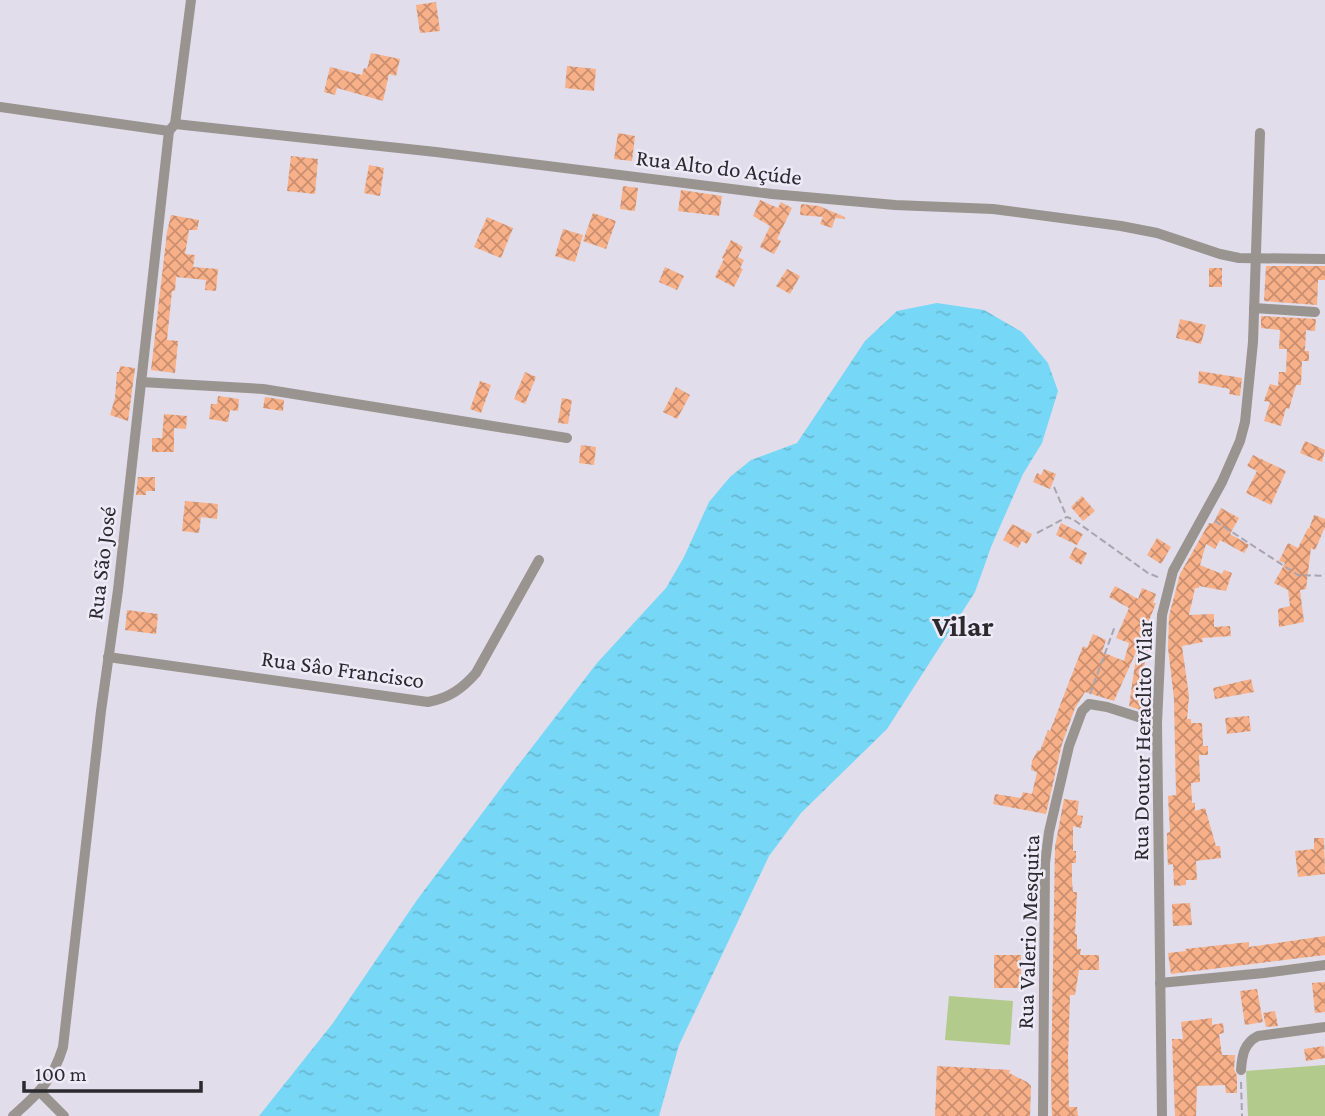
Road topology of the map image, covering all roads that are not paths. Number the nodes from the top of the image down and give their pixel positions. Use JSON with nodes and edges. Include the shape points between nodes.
{"nodes":[{"id":1,"x":191,"y":0,"type":"edge"},
{"id":2,"x":0,"y":107,"type":"edge"},
{"id":3,"x":172,"y":128,"type":"junction"},
{"id":4,"x":1259,"y":132,"type":"dead end"},
{"id":5,"x":1255,"y":256,"type":"junction"},
{"id":6,"x":1325,"y":259,"type":"edge"},
{"id":7,"x":1254,"y":308,"type":"junction"},
{"id":8,"x":1315,"y":312,"type":"dead end"},
{"id":9,"x":141,"y":382,"type":"junction"},
{"id":10,"x":567,"y":438,"type":"dead end"},
{"id":11,"x":539,"y":560,"type":"dead end"},
{"id":12,"x":108,"y":657,"type":"junction"},
{"id":13,"x":1157,"y":723,"type":"junction"},
{"id":14,"x":1325,"y":965,"type":"edge"},
{"id":15,"x":1160,"y":983,"type":"junction"},
{"id":16,"x":1325,"y":1027,"type":"edge"},
{"id":17,"x":1241,"y":1070,"type":"road end"},
{"id":18,"x":40,"y":1092,"type":"junction"},
{"id":19,"x":13,"y":1116,"type":"edge"},
{"id":20,"x":64,"y":1116,"type":"edge"},
{"id":21,"x":1043,"y":1116,"type":"edge"},
{"id":22,"x":1162,"y":1116,"type":"edge"}],
"edges":[{"from":1,"to":3,"type":"street","name":"Rua São José"},
{"from":2,"to":3,"type":"street","name":"Rua Alto do Açúde"},
{"from":3,"to":5,"type":"street","name":"Rua Alto do Açúde","via":[[436,152],[772,194],[993,209],[1121,226],[1220,254]]},
{"from":3,"to":9,"type":"street","name":"Rua São José"},
{"from":4,"to":5,"type":"street","name":"Rua Doutor Heraclito Vilar"},
{"from":5,"to":6,"type":"street","name":"Rua Alto do Açúde"},
{"from":5,"to":7,"type":"street","name":"Rua Doutor Heraclito Vilar"},
{"from":7,"to":8,"type":"street"},
{"from":7,"to":13,"type":"street","name":"Rua Doutor Heraclito Vilar","via":[[1245,422],[1231,465],[1169,582],[1162,615]]},
{"from":9,"to":10,"type":"street","via":[[263,389]]},
{"from":9,"to":12,"type":"street","name":"Rua São José"},
{"from":11,"to":12,"type":"street","name":"Rua Sâo Francisco","via":[[476,673],[466,685],[440,700],[428,702]]},
{"from":12,"to":18,"type":"street","name":"Rua São José","via":[[63,1047]]},
{"from":13,"to":15,"type":"street","name":"Rua Doutor Heraclito Vilar"},
{"from":13,"to":21,"type":"street","name":"Rua Valerio Mesquita","via":[[1107,707],[1085,708],[1057,791],[1045,863]]},
{"from":14,"to":15,"type":"street"},
{"from":15,"to":22,"type":"street","name":"Rua Doutor Heraclito Vilar"},
{"from":16,"to":17,"type":"street","via":[[1258,1036],[1246,1045]]},
{"from":18,"to":19,"type":"street","name":"Rua São José"},
{"from":18,"to":20,"type":"street"}]}
